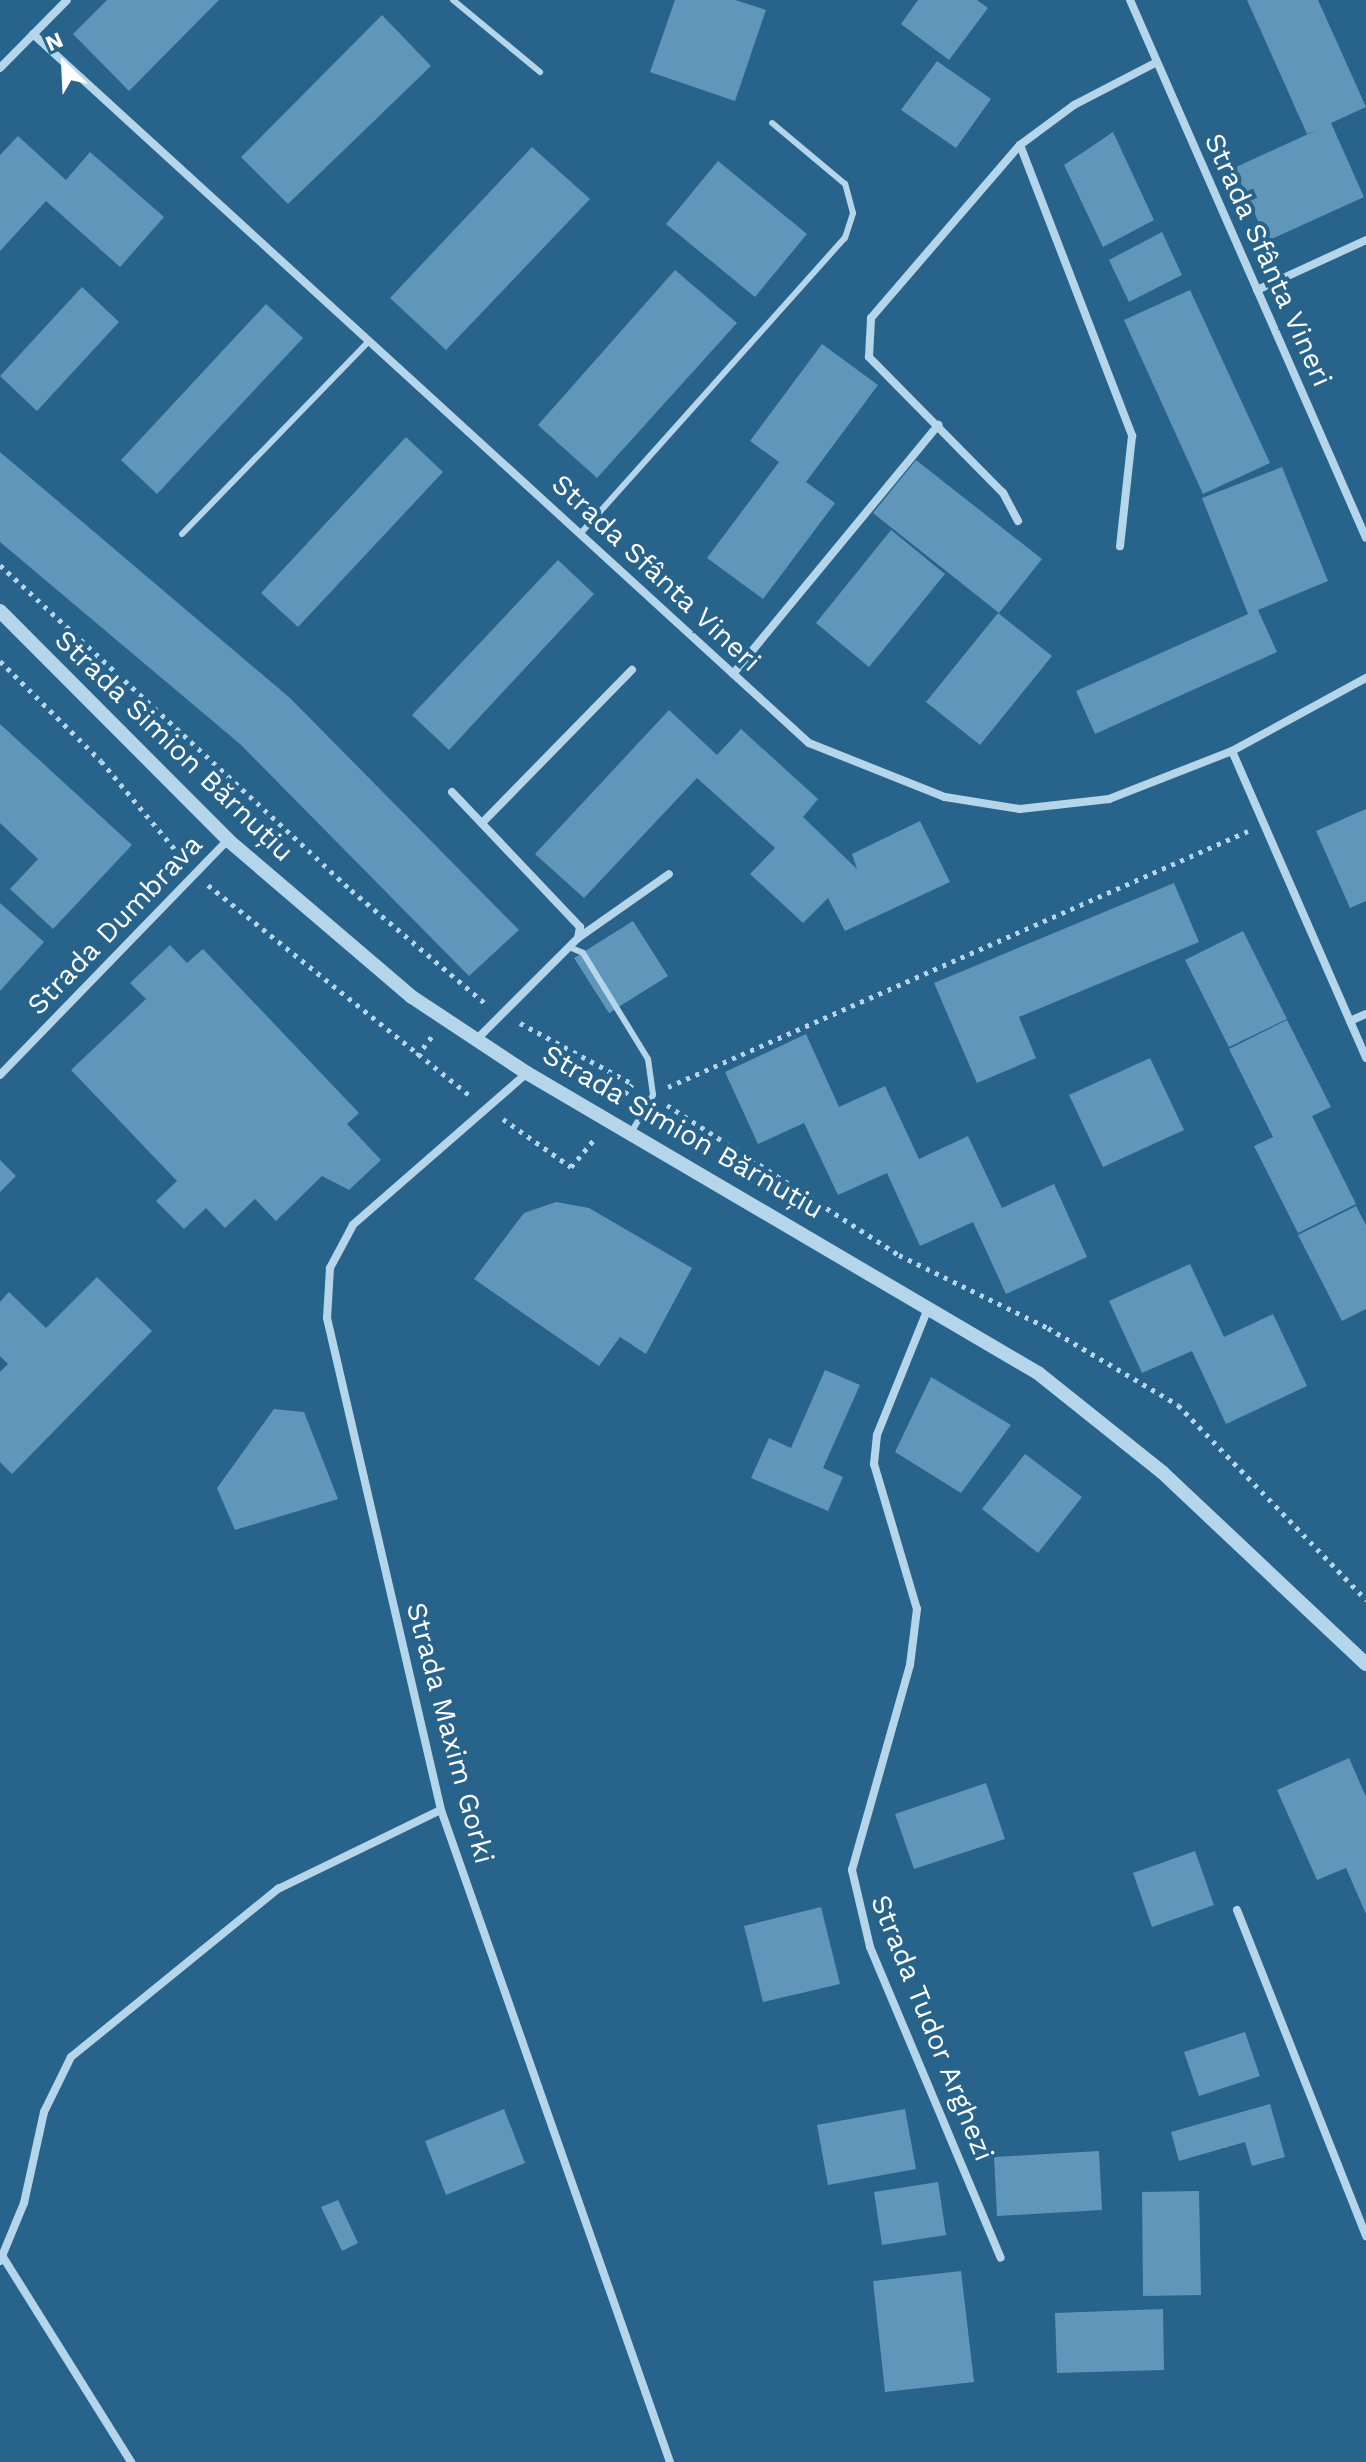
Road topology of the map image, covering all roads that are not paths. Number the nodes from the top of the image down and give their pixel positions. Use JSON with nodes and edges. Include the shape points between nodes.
{"nodes":[{"id":1,"x":453,"y":0,"type":"edge"},
{"id":2,"x":1130,"y":0,"type":"edge"},
{"id":3,"x":65,"y":1,"type":"edge"},
{"id":4,"x":33,"y":34,"type":"junction"},
{"id":5,"x":1157,"y":62,"type":"junction"},
{"id":6,"x":0,"y":68,"type":"edge"},
{"id":7,"x":540,"y":72,"type":"dead end"},
{"id":8,"x":772,"y":123,"type":"dead end"},
{"id":9,"x":1020,"y":145,"type":"junction"},
{"id":10,"x":1366,"y":240,"type":"edge"},
{"id":11,"x":1257,"y":290,"type":"junction"},
{"id":12,"x":369,"y":341,"type":"junction"},
{"id":13,"x":938,"y":425,"type":"junction"},
{"id":14,"x":1018,"y":521,"type":"dead end"},
{"id":15,"x":182,"y":534,"type":"dead end"},
{"id":16,"x":580,"y":534,"type":"junction"},
{"id":17,"x":1366,"y":538,"type":"edge"},
{"id":18,"x":1120,"y":546,"type":"dead end"},
{"id":19,"x":0,"y":611,"type":"edge"},
{"id":20,"x":632,"y":670,"type":"dead end"},
{"id":21,"x":733,"y":674,"type":"junction"},
{"id":22,"x":1366,"y":678,"type":"edge"},
{"id":23,"x":1232,"y":751,"type":"junction"},
{"id":24,"x":452,"y":792,"type":"dead end"},
{"id":25,"x":483,"y":822,"type":"junction"},
{"id":26,"x":228,"y":840,"type":"junction"},
{"id":27,"x":669,"y":874,"type":"dead end"},
{"id":28,"x":578,"y":938,"type":"junction"},
{"id":29,"x":569,"y":947,"type":"junction"},
{"id":30,"x":1366,"y":1014,"type":"edge"},
{"id":31,"x":1350,"y":1021,"type":"junction"},
{"id":32,"x":477,"y":1039,"type":"junction"},
{"id":33,"x":1366,"y":1058,"type":"edge"},
{"id":34,"x":527,"y":1073,"type":"junction"},
{"id":35,"x":0,"y":1075,"type":"edge"},
{"id":36,"x":631,"y":1133,"type":"junction"},
{"id":37,"x":930,"y":1306,"type":"junction"},
{"id":38,"x":1366,"y":1664,"type":"edge"},
{"id":39,"x":441,"y":1810,"type":"junction"},
{"id":40,"x":1237,"y":1910,"type":"dead end"},
{"id":41,"x":1366,"y":2236,"type":"edge"},
{"id":42,"x":1001,"y":2258,"type":"dead end"},
{"id":43,"x":1,"y":2259,"type":"edge"},
{"id":44,"x":131,"y":2462,"type":"edge"},
{"id":45,"x":670,"y":2462,"type":"edge"}],
"edges":[{"from":1,"to":7,"type":"lane"},
{"from":2,"to":5,"type":"street","name":"Strada Sfânta Vineri"},
{"from":3,"to":4,"type":"street"},
{"from":4,"to":6,"type":"street"},
{"from":4,"to":12,"type":"street","name":"Strada Sfânta Vineri"},
{"from":5,"to":9,"type":"street","via":[[1074,105]]},
{"from":5,"to":11,"type":"street","name":"Strada Sfânta Vineri"},
{"from":8,"to":16,"type":"lane","via":[[845,184],[853,213],[845,238]]},
{"from":9,"to":13,"type":"street","via":[[871,318],[869,357]]},
{"from":9,"to":18,"type":"street","via":[[1132,436]]},
{"from":10,"to":11,"type":"street"},
{"from":11,"to":17,"type":"street","name":"Strada Sfânta Vineri"},
{"from":12,"to":15,"type":"lane"},
{"from":12,"to":16,"type":"street","name":"Strada Sfânta Vineri"},
{"from":13,"to":14,"type":"street","via":[[1003,493]]},
{"from":13,"to":21,"type":"street"},
{"from":16,"to":21,"type":"street","name":"Strada Sfânta Vineri"},
{"from":19,"to":26,"type":"street","name":"Strada Simion Bărnuțiu"},
{"from":20,"to":25,"type":"street"},
{"from":21,"to":23,"type":"street","name":"Strada Sfânta Vineri","via":[[809,743],[945,797],[1020,809],[1109,799]]},
{"from":22,"to":23,"type":"street","name":"Strada Sfânta Vineri"},
{"from":23,"to":31,"type":"street"},
{"from":24,"to":25,"type":"street"},
{"from":25,"to":28,"type":"street","via":[[574,914]]},
{"from":26,"to":32,"type":"street","name":"Strada Simion Bărnuțiu","via":[[412,997]]},
{"from":26,"to":35,"type":"street","name":"Strada Dumbrava"},
{"from":27,"to":28,"type":"street"},
{"from":28,"to":29,"type":"street"},
{"from":29,"to":32,"type":"street"},
{"from":29,"to":36,"type":"lane","via":[[583,953],[648,1059],[653,1095]]},
{"from":30,"to":31,"type":"street"},
{"from":31,"to":33,"type":"street"},
{"from":32,"to":34,"type":"street","name":"Strada Simion Bărnuțiu"},
{"from":34,"to":36,"type":"street","name":"Strada Simion Bărnuțiu"},
{"from":34,"to":39,"type":"street","name":"Strada Maxim Gorki","via":[[353,1225],[330,1268],[327,1318]]},
{"from":36,"to":37,"type":"street","name":"Strada Simion Bărnuțiu"},
{"from":37,"to":38,"type":"street","name":"Strada Simion Bărnuțiu","via":[[1038,1373],[1134,1448]]},
{"from":37,"to":42,"type":"street","name":"Strada Tudor Arghezi","via":[[877,1435],[876,1475],[917,1609],[910,1665],[853,1881],[870,1947]]},
{"from":39,"to":43,"type":"street","via":[[278,1889],[71,2057],[44,2112]]},
{"from":39,"to":45,"type":"street","name":"Strada Maxim Gorki"},
{"from":40,"to":41,"type":"street"},
{"from":43,"to":44,"type":"street"}]}
